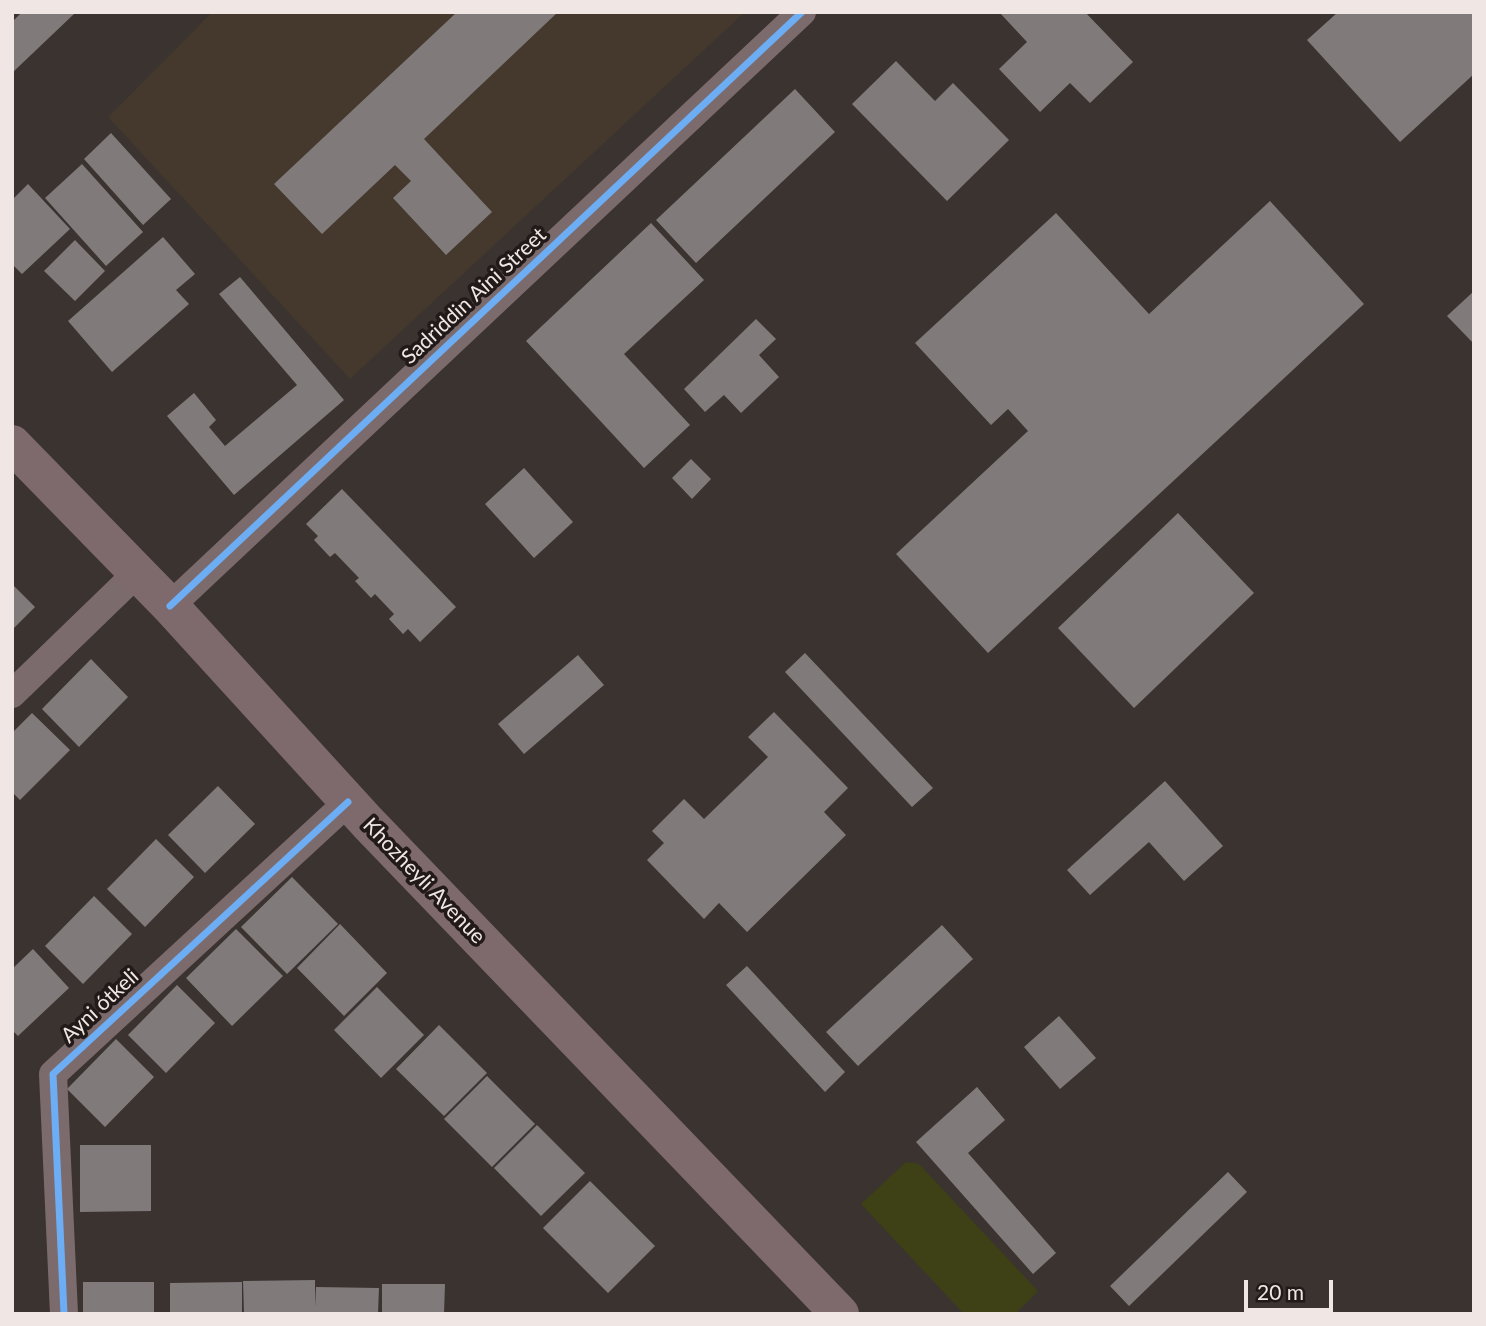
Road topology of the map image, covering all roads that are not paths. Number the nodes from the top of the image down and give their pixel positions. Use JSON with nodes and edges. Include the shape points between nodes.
{"nodes":[{"id":1,"x":802,"y":12,"type":"edge"},
{"id":2,"x":12,"y":444,"type":"edge"},
{"id":3,"x":137,"y":572,"type":"junction"},
{"id":4,"x":170,"y":606,"type":"junction"},
{"id":5,"x":12,"y":694,"type":"edge"},
{"id":6,"x":348,"y":802,"type":"junction"},
{"id":7,"x":64,"y":1314,"type":"edge"},
{"id":8,"x":840,"y":1314,"type":"edge"}],
"edges":[{"from":1,"to":4,"type":"street","name":"Sadriddin Aini Street"},
{"from":2,"to":3,"type":"main road","name":"Khozheyli Avenue"},
{"from":3,"to":4,"type":"main road","name":"Khozheyli Avenue"},
{"from":3,"to":5,"type":"street"},
{"from":4,"to":6,"type":"main road","name":"Khozheyli Avenue"},
{"from":6,"to":7,"type":"street","name":"Ayni ótkeli","via":[[53,1074]]},
{"from":6,"to":8,"type":"main road","name":"Khozheyli Avenue"}]}
